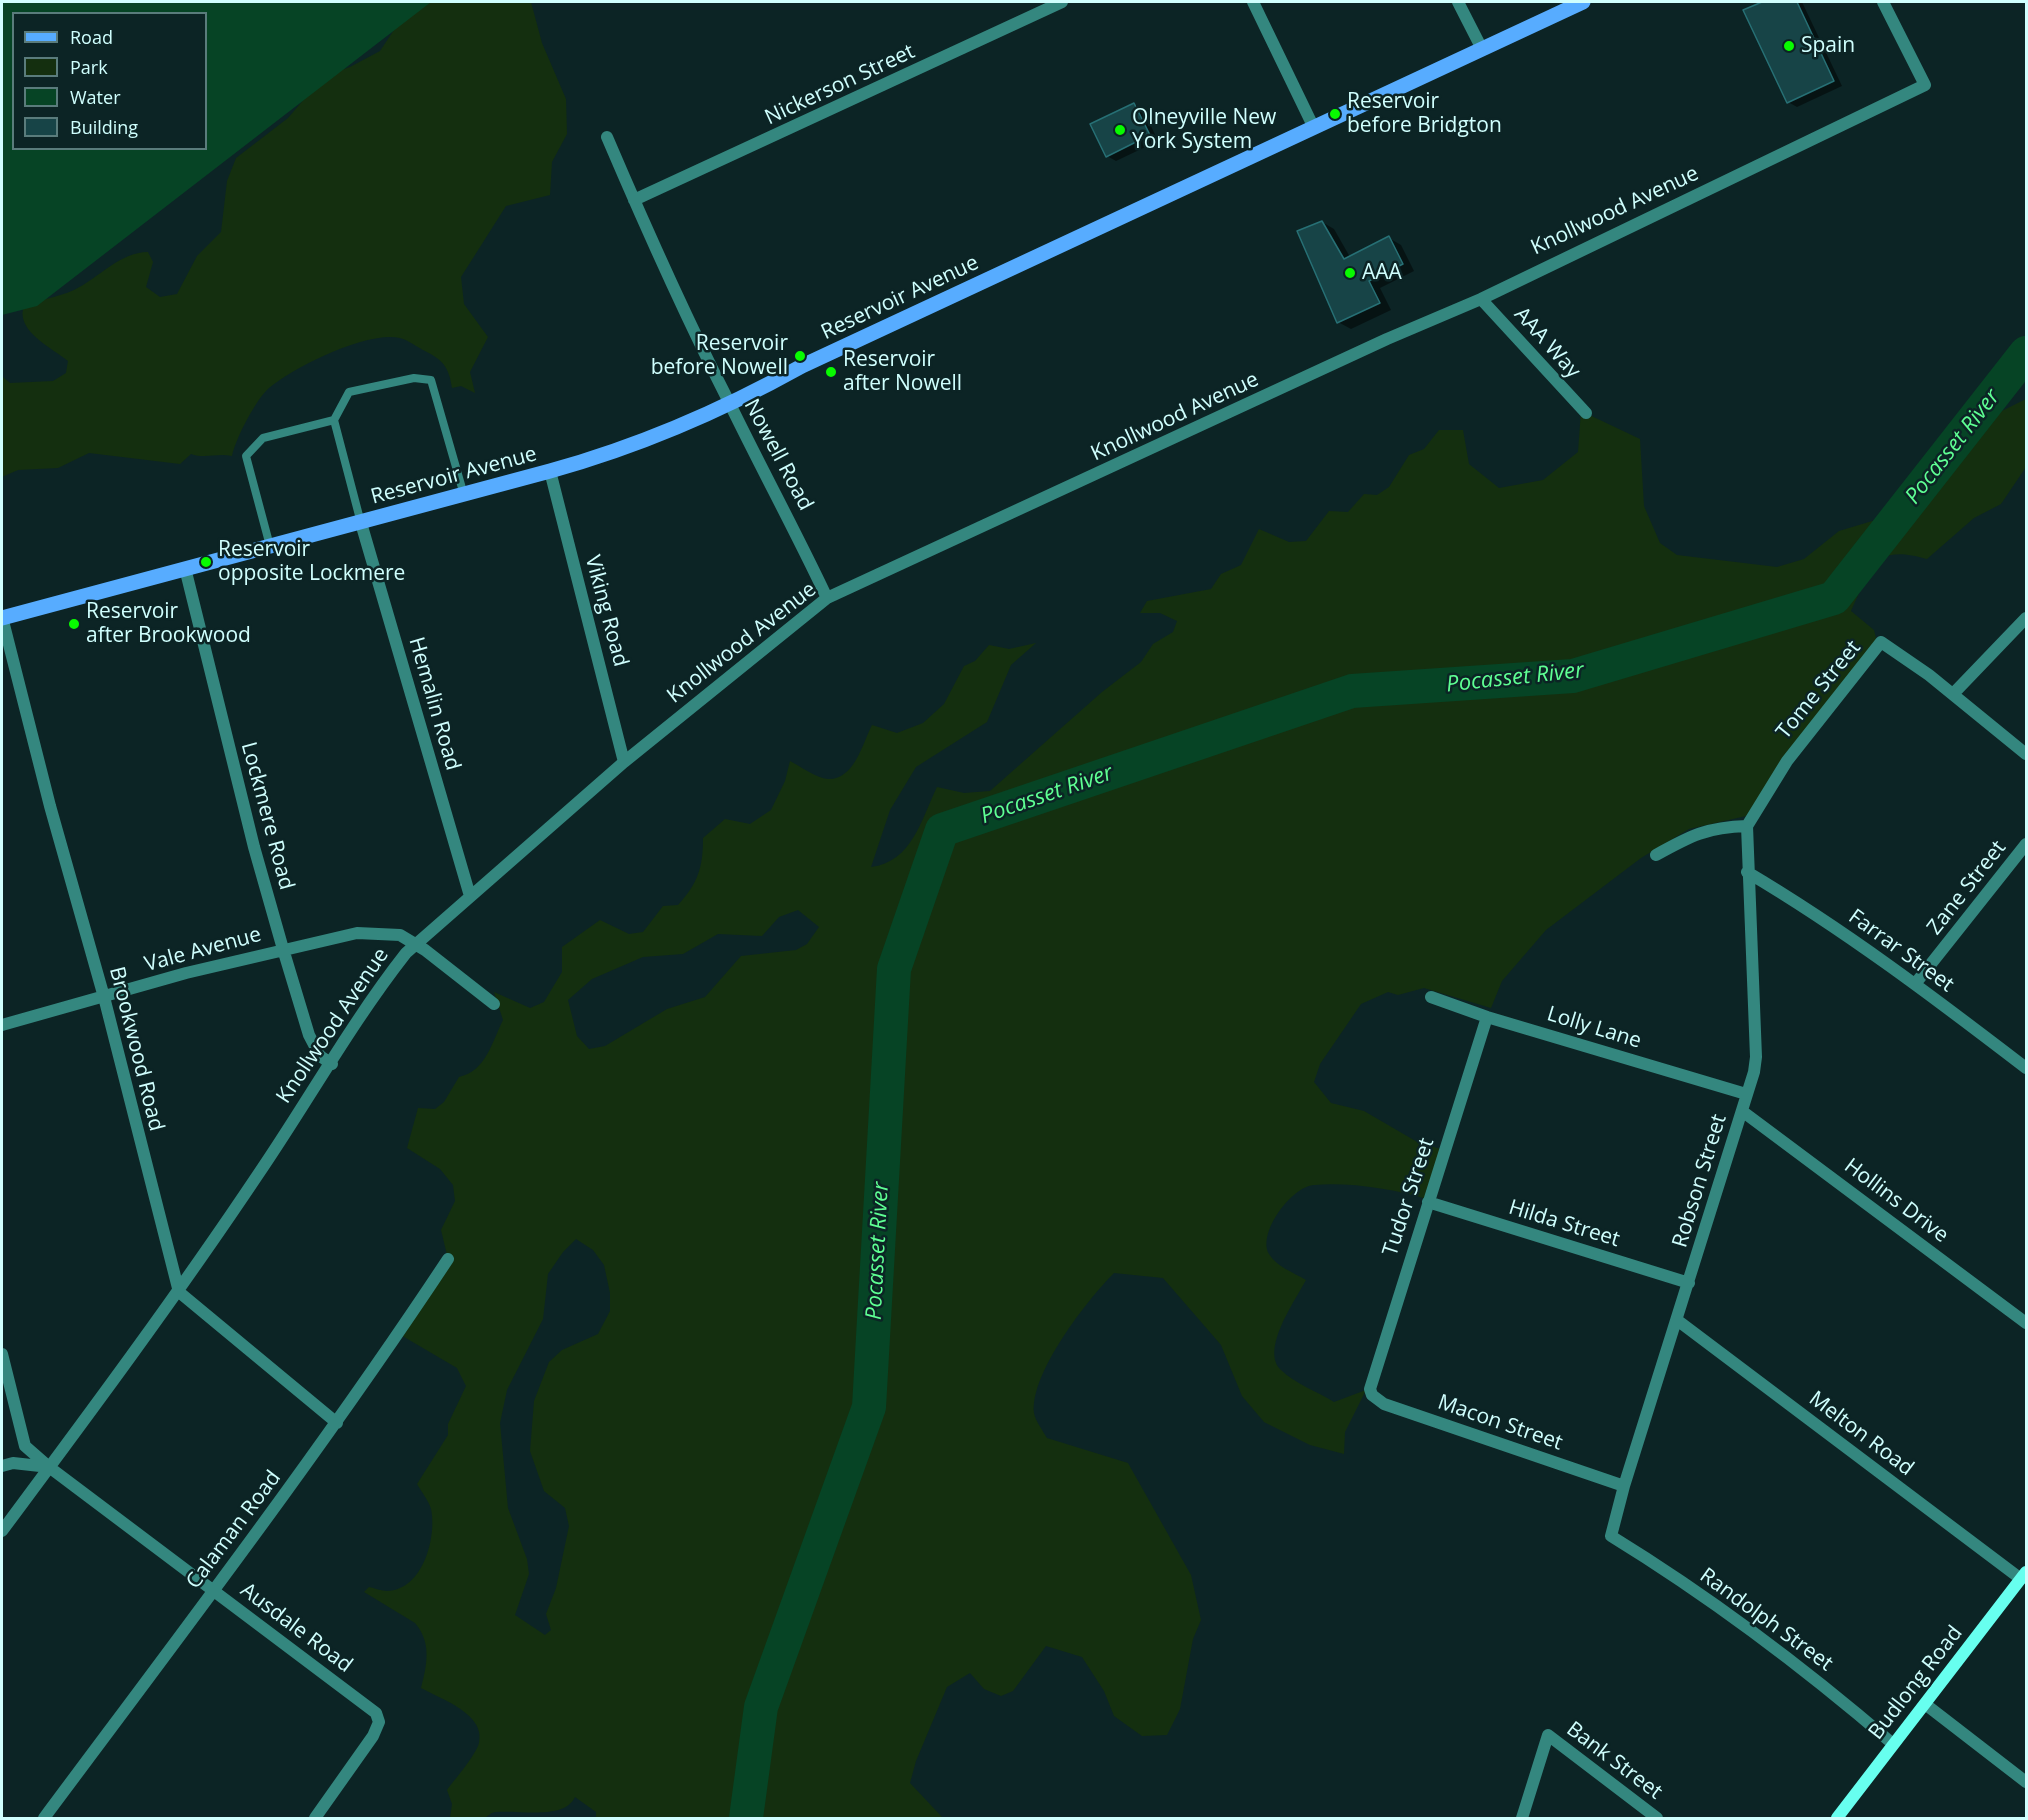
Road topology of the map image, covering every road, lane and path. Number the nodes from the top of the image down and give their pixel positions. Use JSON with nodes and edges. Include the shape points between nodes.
{"nodes":[{"id":1,"x":1062,"y":2,"type":"edge"},
{"id":2,"x":1254,"y":2,"type":"edge"},
{"id":3,"x":1458,"y":2,"type":"edge"},
{"id":4,"x":1583,"y":2,"type":"edge"},
{"id":5,"x":1882,"y":2,"type":"edge"},
{"id":6,"x":1482,"y":49,"type":"junction"},
{"id":7,"x":1314,"y":128,"type":"junction"},
{"id":8,"x":607,"y":137,"type":"dead end"},
{"id":9,"x":634,"y":200,"type":"junction"},
{"id":10,"x":1481,"y":299,"type":"junction"},
{"id":11,"x":729,"y":403,"type":"junction"},
{"id":12,"x":1586,"y":413,"type":"dead end"},
{"id":13,"x":334,"y":420,"type":"junction"},
{"id":14,"x":550,"y":471,"type":"junction"},
{"id":15,"x":464,"y":495,"type":"junction"},
{"id":16,"x":361,"y":523,"type":"junction"},
{"id":17,"x":270,"y":546,"type":"junction"},
{"id":18,"x":185,"y":568,"type":"junction"},
{"id":19,"x":827,"y":598,"type":"junction"},
{"id":20,"x":2,"y":617,"type":"edge"},
{"id":21,"x":2026,"y":618,"type":"edge"},
{"id":22,"x":1953,"y":694,"type":"junction"},
{"id":23,"x":2026,"y":754,"type":"edge"},
{"id":24,"x":624,"y":762,"type":"junction"},
{"id":25,"x":1747,"y":826,"type":"junction"},
{"id":26,"x":2026,"y":844,"type":"edge"},
{"id":27,"x":1656,"y":855,"type":"dead end"},
{"id":28,"x":1747,"y":872,"type":"junction"},
{"id":29,"x":470,"y":896,"type":"junction"},
{"id":30,"x":420,"y":946,"type":"junction"},
{"id":31,"x":283,"y":949,"type":"junction"},
{"id":32,"x":1916,"y":984,"type":"junction"},
{"id":33,"x":104,"y":997,"type":"junction"},
{"id":34,"x":1431,"y":997,"type":"dead end"},
{"id":35,"x":494,"y":1004,"type":"dead end"},
{"id":36,"x":1486,"y":1017,"type":"junction"},
{"id":37,"x":2,"y":1025,"type":"edge"},
{"id":38,"x":332,"y":1064,"type":"junction"},
{"id":39,"x":2026,"y":1068,"type":"edge"},
{"id":40,"x":1746,"y":1094,"type":"junction"},
{"id":41,"x":1742,"y":1110,"type":"junction"},
{"id":42,"x":1428,"y":1202,"type":"junction"},
{"id":43,"x":448,"y":1259,"type":"dead end"},
{"id":44,"x":1689,"y":1283,"type":"junction"},
{"id":45,"x":179,"y":1292,"type":"junction"},
{"id":46,"x":1677,"y":1320,"type":"junction"},
{"id":47,"x":2026,"y":1323,"type":"edge"},
{"id":48,"x":2,"y":1354,"type":"edge"},
{"id":49,"x":1370,"y":1389,"type":"joint"},
{"id":50,"x":337,"y":1423,"type":"junction"},
{"id":51,"x":2,"y":1466,"type":"edge"},
{"id":52,"x":50,"y":1467,"type":"junction"},
{"id":53,"x":1624,"y":1486,"type":"junction"},
{"id":54,"x":2,"y":1531,"type":"edge"},
{"id":55,"x":1611,"y":1536,"type":"joint"},
{"id":56,"x":2024,"y":1575,"type":"edge"},
{"id":57,"x":213,"y":1590,"type":"junction"},
{"id":58,"x":1925,"y":1704,"type":"junction"},
{"id":59,"x":1893,"y":1744,"type":"junction"},
{"id":60,"x":2026,"y":1782,"type":"edge"},
{"id":61,"x":44,"y":1818,"type":"edge"},
{"id":62,"x":315,"y":1818,"type":"edge"},
{"id":63,"x":1522,"y":1818,"type":"edge"},
{"id":64,"x":1658,"y":1818,"type":"edge"},
{"id":65,"x":1837,"y":1818,"type":"edge"}],
"edges":[{"from":1,"to":9,"type":"street","name":"Nickerson Street"},
{"from":2,"to":7,"type":"street"},
{"from":3,"to":6,"type":"street"},
{"from":4,"to":6,"type":"main road","name":"Reservoir Avenue"},
{"from":5,"to":10,"type":"street","name":"Knollwood Avenue","via":[[1925,85]]},
{"from":6,"to":7,"type":"main road","name":"Reservoir Avenue"},
{"from":7,"to":11,"type":"main road","name":"Reservoir Avenue"},
{"from":8,"to":9,"type":"street","name":"Nowell Road"},
{"from":9,"to":11,"type":"street","name":"Nowell Road"},
{"from":10,"to":12,"type":"street","name":"AAA Way"},
{"from":10,"to":19,"type":"street","name":"Knollwood Avenue"},
{"from":11,"to":14,"type":"main road","name":"Reservoir Avenue","via":[[638,442]]},
{"from":11,"to":19,"type":"street","name":"Nowell Road"},
{"from":13,"to":15,"type":"lane","via":[[349,392],[414,378],[431,380]]},
{"from":13,"to":16,"type":"lane"},
{"from":13,"to":17,"type":"lane","via":[[263,438],[246,456]]},
{"from":14,"to":15,"type":"main road","name":"Reservoir Avenue"},
{"from":14,"to":24,"type":"street","name":"Viking Road"},
{"from":15,"to":16,"type":"main road","name":"Reservoir Avenue"},
{"from":16,"to":17,"type":"main road","name":"Reservoir Avenue"},
{"from":16,"to":29,"type":"street","name":"Hemalin Road"},
{"from":17,"to":18,"type":"main road","name":"Reservoir Avenue"},
{"from":18,"to":20,"type":"main road","name":"Reservoir Avenue"},
{"from":18,"to":31,"type":"street","name":"Lockmere Road"},
{"from":19,"to":24,"type":"street","name":"Knollwood Avenue"},
{"from":20,"to":33,"type":"street","name":"Brookwood Road"},
{"from":21,"to":22,"type":"street"},
{"from":22,"to":23,"type":"street","name":"Tome Street"},
{"from":22,"to":25,"type":"street","name":"Tome Street","via":[[1881,642],[1787,761]]},
{"from":24,"to":29,"type":"street","name":"Knollwood Avenue"},
{"from":25,"to":27,"type":"street","via":[[1716,827]]},
{"from":25,"to":28,"type":"street","name":"Robson Street"},
{"from":26,"to":32,"type":"street","name":"Zane Street"},
{"from":28,"to":32,"type":"street","name":"Farrar Street"},
{"from":28,"to":40,"type":"street","name":"Robson Street","via":[[1756,1057]]},
{"from":29,"to":30,"type":"street","name":"Knollwood Avenue"},
{"from":30,"to":31,"type":"street","name":"Vale Avenue","via":[[400,935],[374,932]]},
{"from":30,"to":35,"type":"street","name":"Vale Avenue"},
{"from":30,"to":38,"type":"street","name":"Knollwood Avenue","via":[[377,990]]},
{"from":31,"to":33,"type":"street","name":"Vale Avenue"},
{"from":31,"to":38,"type":"street","name":"Lockmere Road","via":[[309,1035],[320,1056]]},
{"from":32,"to":39,"type":"street","name":"Farrar Street"},
{"from":33,"to":37,"type":"street","name":"Vale Avenue"},
{"from":33,"to":45,"type":"street","name":"Brookwood Road"},
{"from":34,"to":36,"type":"street","name":"Lolly Lane"},
{"from":36,"to":40,"type":"street","name":"Lolly Lane"},
{"from":36,"to":42,"type":"street","name":"Tudor Street"},
{"from":38,"to":45,"type":"street","name":"Knollwood Avenue"},
{"from":40,"to":41,"type":"street","name":"Robson Street"},
{"from":41,"to":44,"type":"street","name":"Robson Street"},
{"from":41,"to":47,"type":"street","name":"Hollins Drive"},
{"from":42,"to":44,"type":"street","name":"Hilda Street"},
{"from":42,"to":49,"type":"street","name":"Tudor Street"},
{"from":43,"to":50,"type":"street","name":"Calaman Road"},
{"from":44,"to":46,"type":"street","name":"Robson Street"},
{"from":45,"to":50,"type":"street"},
{"from":45,"to":52,"type":"street","name":"Knollwood Avenue"},
{"from":46,"to":53,"type":"street","name":"Robson Street"},
{"from":46,"to":56,"type":"street","name":"Melton Road"},
{"from":48,"to":52,"type":"street","name":"Ausdale Road","via":[[25,1446]]},
{"from":49,"to":53,"type":"street","name":"Macon Street","via":[[1384,1404]]},
{"from":50,"to":57,"type":"street","name":"Calaman Road"},
{"from":51,"to":52,"type":"street","via":[[13,1463]]},
{"from":52,"to":54,"type":"street","name":"Knollwood Avenue"},
{"from":52,"to":57,"type":"street","name":"Ausdale Road"},
{"from":53,"to":55,"type":"street","name":"Robson Street"},
{"from":55,"to":59,"type":"street","name":"Randolph Street","via":[[1655,1563],[1836,1696]]},
{"from":56,"to":58,"type":"main road","name":"Budlong Road"},
{"from":57,"to":61,"type":"street","name":"Calaman Road"},
{"from":57,"to":62,"type":"street","name":"Ausdale Road","via":[[376,1713],[379,1722],[373,1736]]},
{"from":58,"to":59,"type":"main road","name":"Budlong Road"},
{"from":58,"to":60,"type":"street"},
{"from":59,"to":65,"type":"main road","name":"Budlong Road"},
{"from":63,"to":64,"type":"street","name":"Bank Street","via":[[1548,1734]]}]}
